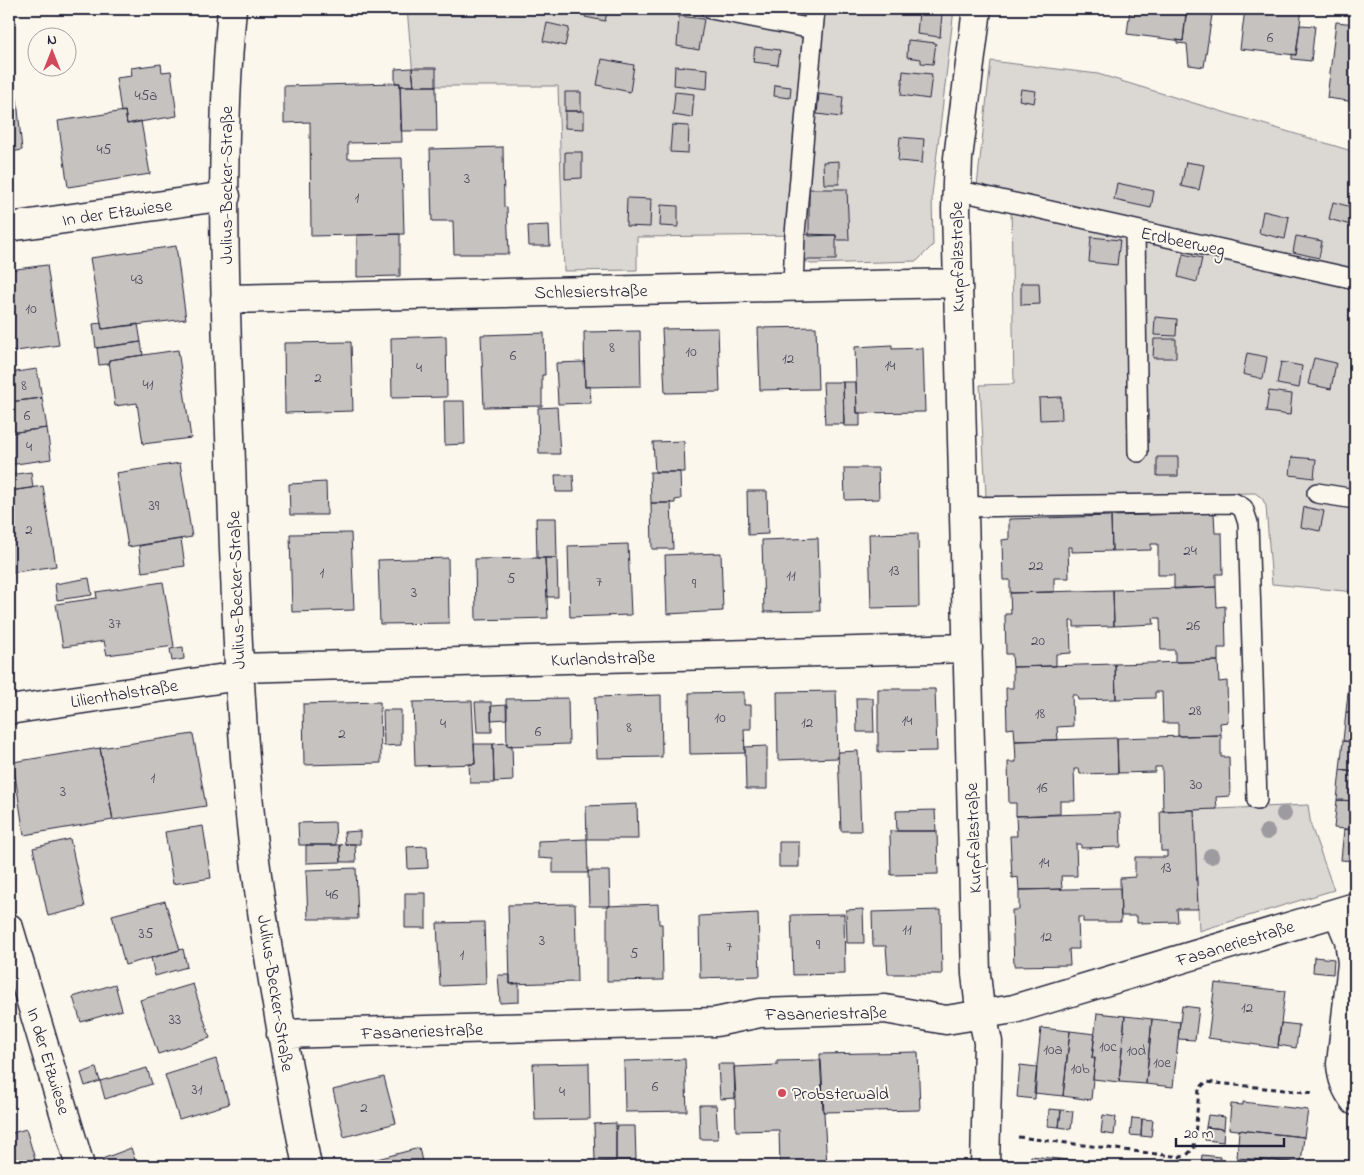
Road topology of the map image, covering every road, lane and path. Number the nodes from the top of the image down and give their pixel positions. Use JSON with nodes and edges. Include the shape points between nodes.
{"nodes":[{"id":1,"x":232,"y":9,"type":"edge"},
{"id":2,"x":711,"y":9,"type":"edge"},
{"id":3,"x":816,"y":9,"type":"edge"},
{"id":4,"x":977,"y":9,"type":"edge"},
{"id":5,"x":813,"y":30,"type":"junction"},
{"id":6,"x":956,"y":190,"type":"junction"},
{"id":7,"x":226,"y":196,"type":"junction"},
{"id":8,"x":9,"y":227,"type":"edge"},
{"id":9,"x":1136,"y":231,"type":"junction"},
{"id":10,"x":1355,"y":279,"type":"edge"},
{"id":11,"x":957,"y":283,"type":"junction"},
{"id":12,"x":793,"y":287,"type":"junction"},
{"id":13,"x":225,"y":300,"type":"junction"},
{"id":14,"x":1138,"y":452,"type":"dead end"},
{"id":15,"x":1317,"y":493,"type":"dead end"},
{"id":16,"x":1355,"y":499,"type":"edge"},
{"id":17,"x":964,"y":508,"type":"junction"},
{"id":18,"x":968,"y":648,"type":"junction"},
{"id":19,"x":239,"y":672,"type":"junction"},
{"id":20,"x":9,"y":710,"type":"edge"},
{"id":21,"x":1257,"y":800,"type":"dead end"},
{"id":22,"x":1346,"y":910,"type":"edge"},
{"id":23,"x":9,"y":928,"type":"edge"},
{"id":24,"x":981,"y":1015,"type":"junction"},
{"id":25,"x":281,"y":1034,"type":"junction"},
{"id":26,"x":1351,"y":1095,"type":"edge"},
{"id":27,"x":986,"y":1133,"type":"junction"},
{"id":28,"x":80,"y":1166,"type":"edge"},
{"id":29,"x":308,"y":1166,"type":"edge"},
{"id":30,"x":985,"y":1166,"type":"edge"}],
"edges":[{"from":1,"to":7,"type":"street","name":"Julius-Becker-Straße","via":[[226,101]]},
{"from":2,"to":5,"type":"lane"},
{"from":3,"to":5,"type":"lane"},
{"from":4,"to":6,"type":"street","name":"Kurpfalzstraße"},
{"from":5,"to":12,"type":"lane"},
{"from":6,"to":9,"type":"lane","name":"Erdbeerweg"},
{"from":6,"to":11,"type":"street","name":"Kurpfalzstraße"},
{"from":7,"to":8,"type":"street","name":"In der Etzwiese"},
{"from":7,"to":13,"type":"street","name":"Julius-Becker-Straße"},
{"from":9,"to":10,"type":"lane","name":"Erdbeerweg"},
{"from":9,"to":14,"type":"lane"},
{"from":11,"to":12,"type":"street","name":"Schlesierstraße"},
{"from":11,"to":17,"type":"street","name":"Kurpfalzstraße"},
{"from":12,"to":13,"type":"street","name":"Schlesierstraße"},
{"from":13,"to":19,"type":"street","name":"Julius-Becker-Straße"},
{"from":15,"to":16,"type":"lane"},
{"from":17,"to":18,"type":"street","name":"Kurpfalzstraße"},
{"from":17,"to":21,"type":"lane","via":[[1234,503],[1243,508],[1248,523]]},
{"from":18,"to":19,"type":"street","name":"Kurlandstraße"},
{"from":18,"to":24,"type":"street","name":"Kurpfalzstraße","via":[[976,974]]},
{"from":19,"to":20,"type":"street","name":"Lilienthalstraße"},
{"from":19,"to":25,"type":"street","name":"Julius-Becker-Straße","via":[[254,847]]},
{"from":22,"to":24,"type":"street","name":"Fasaneriestraße","via":[[1014,1009]]},
{"from":22,"to":26,"type":"street","via":[[1352,963],[1342,1064]]},
{"from":23,"to":28,"type":"street","name":"In der Etzwiese"},
{"from":24,"to":25,"type":"street","name":"Fasaneriestraße","via":[[946,1020],[885,1009],[760,1013],[716,1022]]},
{"from":24,"to":27,"type":"street","name":"Kurpfalzstraße","via":[[988,1042]]},
{"from":25,"to":29,"type":"street","name":"Julius-Becker-Straße"},
{"from":26,"to":27,"type":"path","via":[[1206,1082],[1199,1089],[1194,1148],[1181,1157]]},
{"from":27,"to":30,"type":"street","name":"Kurpfalzstraße"}]}
